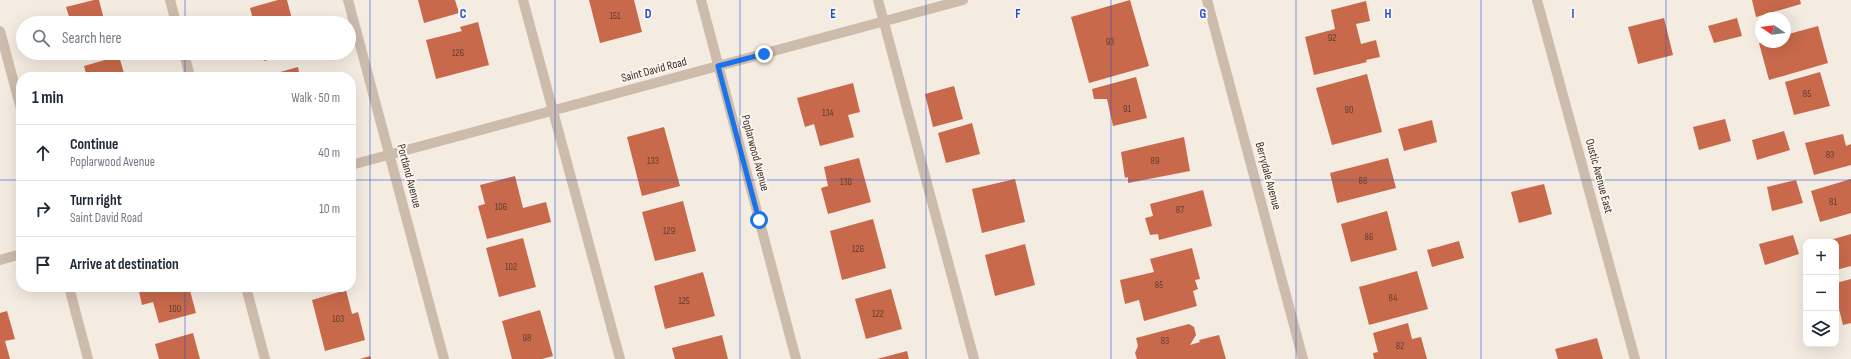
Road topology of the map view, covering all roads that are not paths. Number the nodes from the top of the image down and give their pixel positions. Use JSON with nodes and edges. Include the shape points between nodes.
{"nodes":[{"id":1,"x":170,"y":0,"type":"edge"},
{"id":2,"x":348,"y":0,"type":"edge"},
{"id":3,"x":523,"y":0,"type":"edge"},
{"id":4,"x":701,"y":0,"type":"edge"},
{"id":5,"x":878,"y":0,"type":"edge"},
{"id":6,"x":963,"y":0,"type":"edge"},
{"id":7,"x":1207,"y":0,"type":"edge"},
{"id":8,"x":1537,"y":0,"type":"edge"},
{"id":9,"x":174,"y":16,"type":"edge"},
{"id":10,"x":352,"y":16,"type":"edge"},
{"id":11,"x":884,"y":22,"type":"junction"},
{"id":12,"x":356,"y":30,"type":"edge"},
{"id":13,"x":0,"y":31,"type":"edge"},
{"id":14,"x":186,"y":60,"type":"edge"},
{"id":15,"x":718,"y":66,"type":"junction"},
{"id":16,"x":189,"y":72,"type":"edge"},
{"id":17,"x":16,"y":91,"type":"edge"},
{"id":18,"x":553,"y":111,"type":"junction"},
{"id":19,"x":390,"y":155,"type":"junction"},
{"id":20,"x":356,"y":164,"type":"edge"},
{"id":21,"x":16,"y":255,"type":"edge"},
{"id":22,"x":0,"y":260,"type":"edge"},
{"id":23,"x":70,"y":292,"type":"edge"},
{"id":24,"x":247,"y":292,"type":"edge"},
{"id":25,"x":88,"y":359,"type":"edge"},
{"id":26,"x":265,"y":359,"type":"edge"},
{"id":27,"x":444,"y":359,"type":"edge"},
{"id":28,"x":620,"y":359,"type":"edge"},
{"id":29,"x":796,"y":359,"type":"edge"},
{"id":30,"x":974,"y":359,"type":"edge"},
{"id":31,"x":1303,"y":359,"type":"edge"},
{"id":32,"x":1635,"y":359,"type":"edge"}],
"edges":[{"from":1,"to":9,"type":"street"},
{"from":2,"to":10,"type":"street","name":"Portland Avenue"},
{"from":3,"to":18,"type":"street"},
{"from":4,"to":15,"type":"street","name":"Poplarwood Avenue"},
{"from":5,"to":11,"type":"street"},
{"from":6,"to":11,"type":"street","name":"Saint David Road"},
{"from":7,"to":31,"type":"street","name":"Berrydale Avenue"},
{"from":8,"to":32,"type":"street","name":"Oustic Avenue East"},
{"from":11,"to":15,"type":"street","name":"Saint David Road"},
{"from":11,"to":30,"type":"street"},
{"from":12,"to":19,"type":"street","name":"Portland Avenue"},
{"from":13,"to":17,"type":"street"},
{"from":14,"to":16,"type":"street"},
{"from":15,"to":18,"type":"street","name":"Saint David Road"},
{"from":15,"to":29,"type":"street","name":"Poplarwood Avenue"},
{"from":18,"to":19,"type":"street","name":"Saint David Road"},
{"from":18,"to":28,"type":"street"},
{"from":19,"to":20,"type":"street","name":"Saint David Road"},
{"from":19,"to":27,"type":"street","name":"Portland Avenue"},
{"from":21,"to":22,"type":"street"},
{"from":23,"to":25,"type":"street"},
{"from":24,"to":26,"type":"street"}]}
